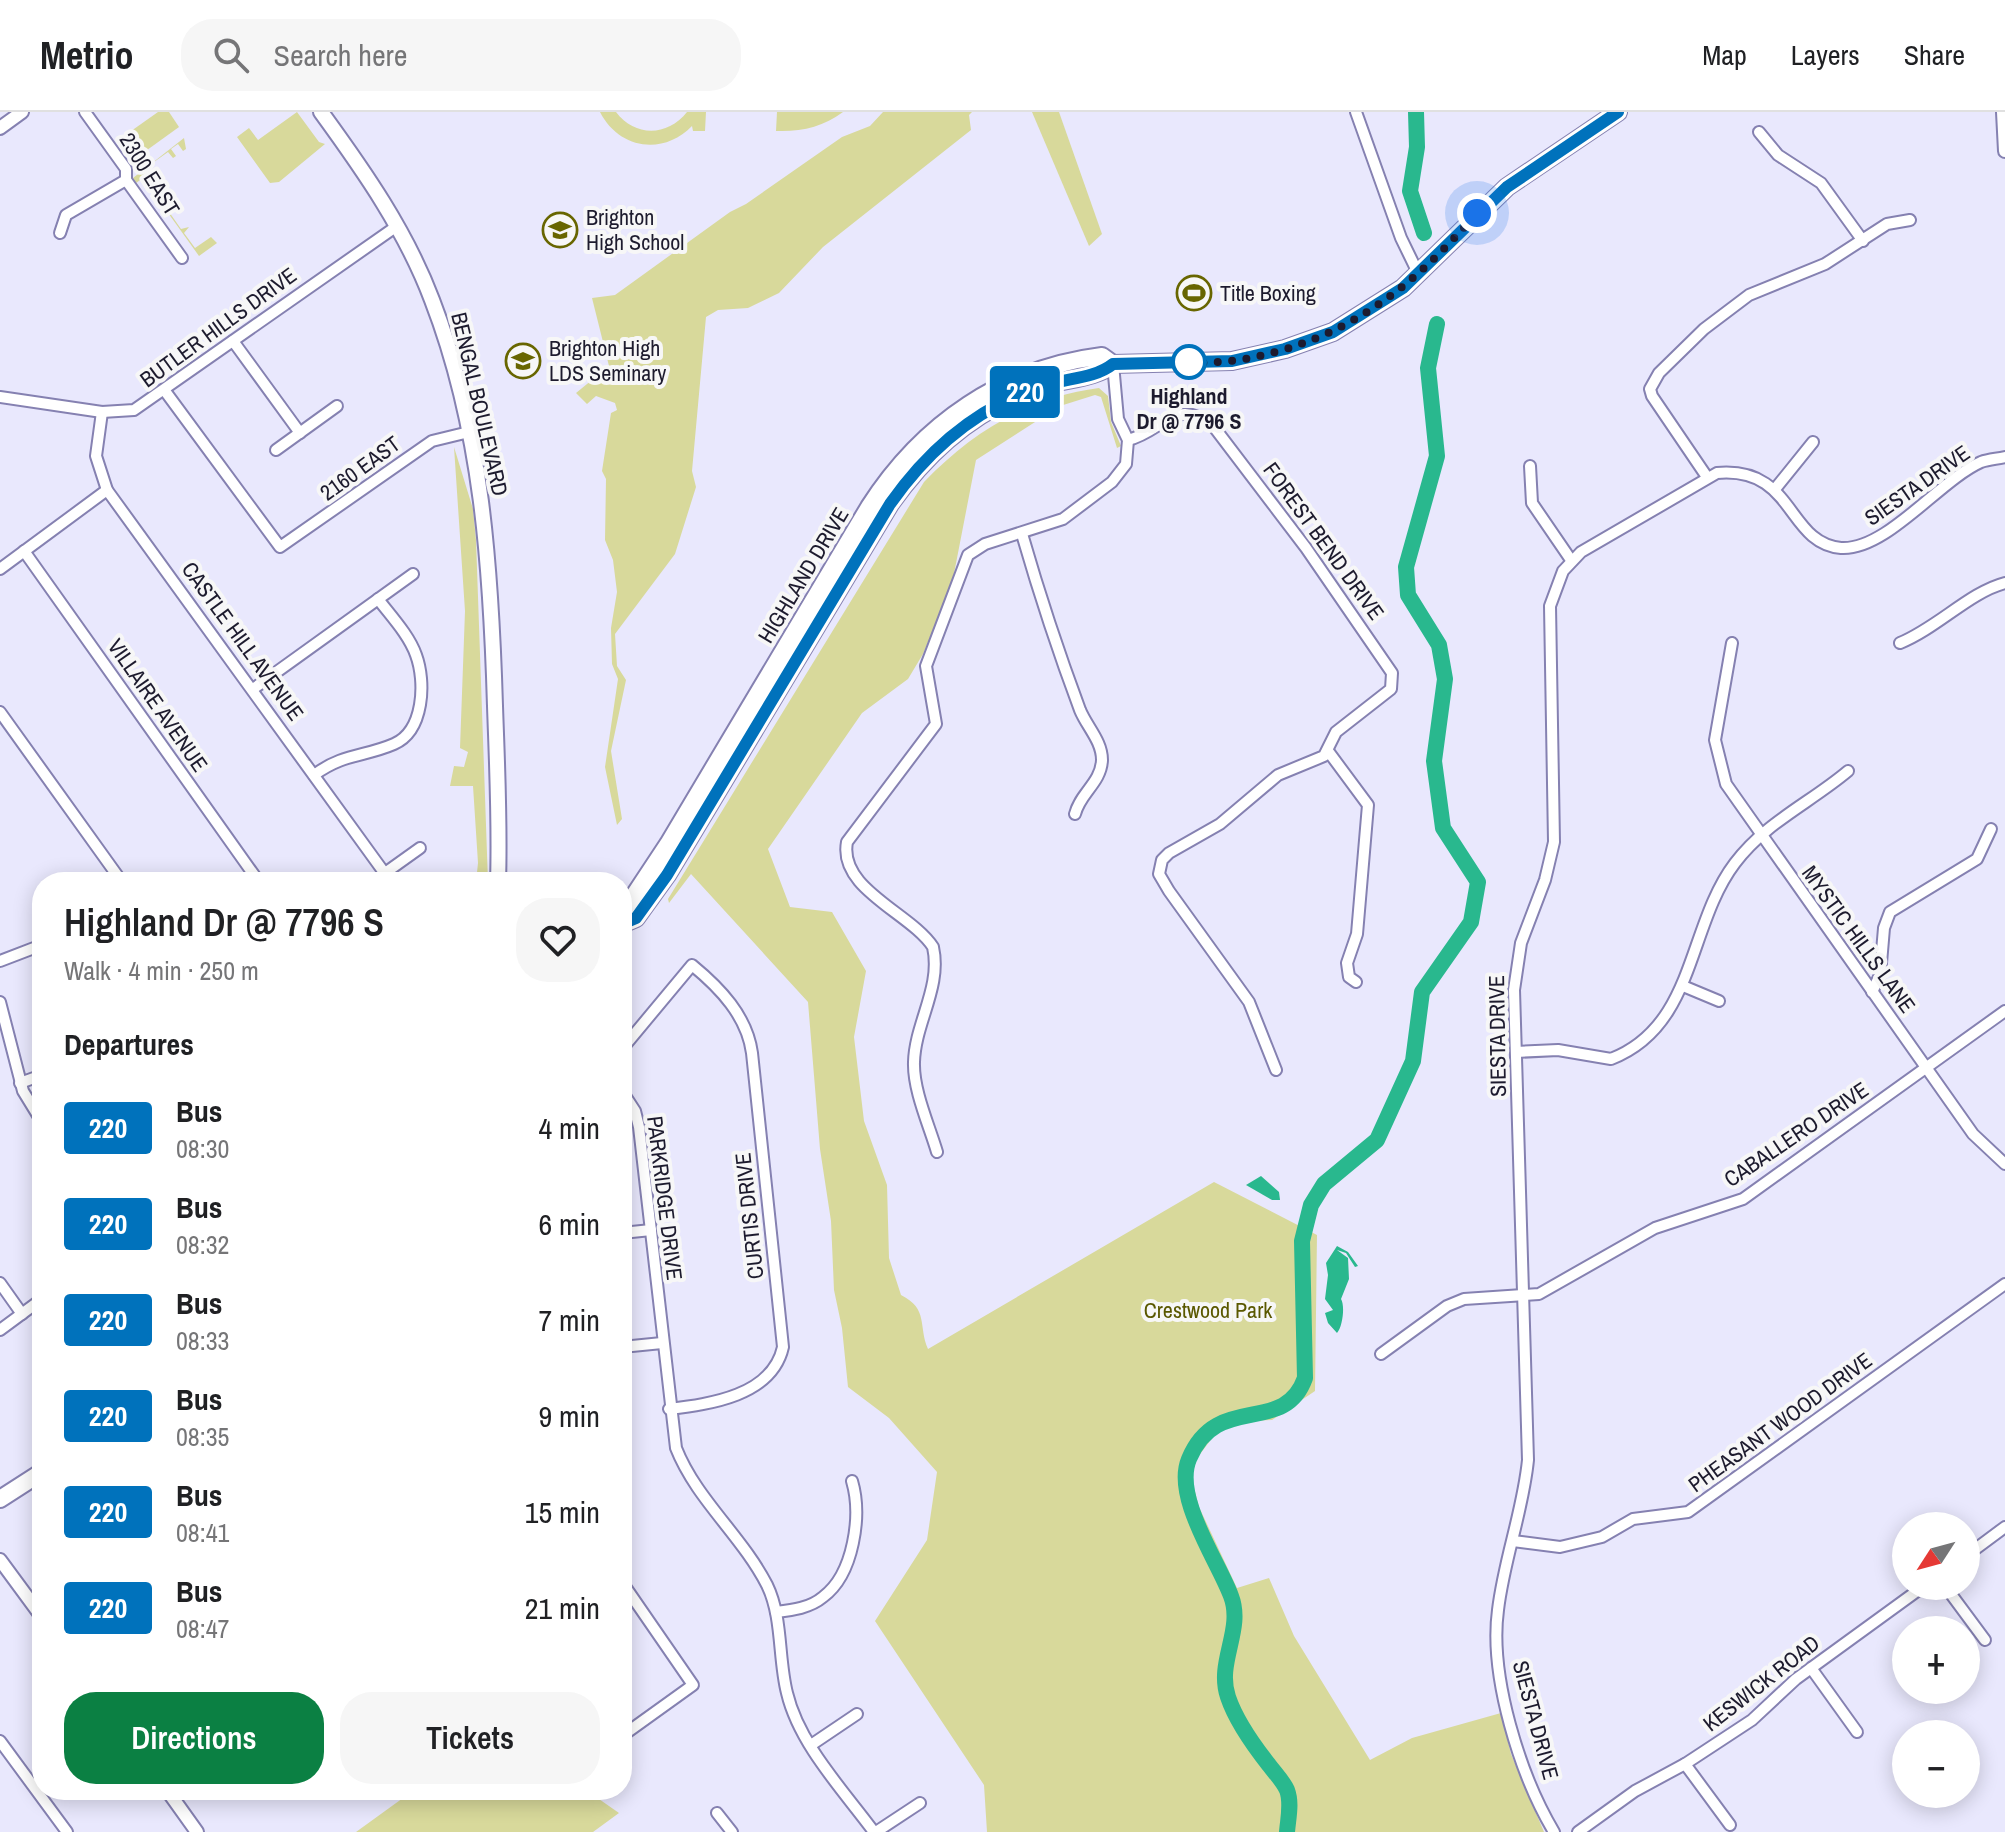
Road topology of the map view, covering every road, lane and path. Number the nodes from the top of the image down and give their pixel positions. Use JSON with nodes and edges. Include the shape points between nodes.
{"nodes":[{"id":1,"x":22,"y":112,"type":"edge"},
{"id":2,"x":85,"y":112,"type":"edge"},
{"id":3,"x":321,"y":112,"type":"edge"},
{"id":4,"x":1356,"y":112,"type":"edge"},
{"id":5,"x":1618,"y":112,"type":"edge"},
{"id":6,"x":2003,"y":112,"type":"edge"},
{"id":7,"x":0,"y":128,"type":"edge"},
{"id":8,"x":1759,"y":132,"type":"dead end"},
{"id":9,"x":2005,"y":151,"type":"edge"},
{"id":10,"x":126,"y":180,"type":"junction"},
{"id":11,"x":1910,"y":220,"type":"dead end"},
{"id":12,"x":397,"y":226,"type":"junction"},
{"id":13,"x":60,"y":233,"type":"dead end"},
{"id":14,"x":1863,"y":241,"type":"junction"},
{"id":15,"x":182,"y":258,"type":"dead end"},
{"id":16,"x":1419,"y":275,"type":"junction"},
{"id":17,"x":233,"y":341,"type":"junction"},
{"id":18,"x":1113,"y":364,"type":"junction"},
{"id":19,"x":165,"y":391,"type":"junction"},
{"id":20,"x":0,"y":397,"type":"edge"},
{"id":21,"x":337,"y":406,"type":"dead end"},
{"id":22,"x":102,"y":412,"type":"junction"},
{"id":23,"x":469,"y":432,"type":"junction"},
{"id":24,"x":300,"y":433,"type":"junction"},
{"id":25,"x":1128,"y":440,"type":"junction"},
{"id":26,"x":1813,"y":442,"type":"dead end"},
{"id":27,"x":276,"y":450,"type":"dead end"},
{"id":28,"x":2005,"y":457,"type":"edge"},
{"id":29,"x":1530,"y":466,"type":"dead end"},
{"id":30,"x":1707,"y":477,"type":"junction"},
{"id":31,"x":1775,"y":489,"type":"junction"},
{"id":32,"x":107,"y":490,"type":"junction"},
{"id":33,"x":1022,"y":534,"type":"junction"},
{"id":34,"x":24,"y":551,"type":"junction"},
{"id":35,"x":1571,"y":560,"type":"junction"},
{"id":36,"x":0,"y":569,"type":"edge"},
{"id":37,"x":413,"y":574,"type":"dead end"},
{"id":38,"x":2005,"y":583,"type":"edge"},
{"id":39,"x":378,"y":599,"type":"junction"},
{"id":40,"x":1732,"y":643,"type":"dead end"},
{"id":41,"x":1900,"y":643,"type":"dead end"},
{"id":42,"x":253,"y":689,"type":"junction"},
{"id":43,"x":0,"y":712,"type":"edge"},
{"id":44,"x":1328,"y":751,"type":"junction"},
{"id":45,"x":1848,"y":771,"type":"dead end"},
{"id":46,"x":314,"y":775,"type":"junction"},
{"id":47,"x":1075,"y":814,"type":"dead end"},
{"id":48,"x":1991,"y":829,"type":"dead end"},
{"id":49,"x":1759,"y":835,"type":"junction"},
{"id":50,"x":420,"y":848,"type":"dead end"},
{"id":51,"x":115,"y":872,"type":"edge"},
{"id":52,"x":252,"y":872,"type":"edge"},
{"id":53,"x":384,"y":872,"type":"edge"},
{"id":54,"x":394,"y":872,"type":"edge"},
{"id":55,"x":498,"y":872,"type":"edge"},
{"id":56,"x":632,"y":898,"type":"edge"},
{"id":57,"x":32,"y":949,"type":"edge"},
{"id":58,"x":0,"y":961,"type":"edge"},
{"id":59,"x":1356,"y":982,"type":"dead end"},
{"id":60,"x":1683,"y":986,"type":"junction"},
{"id":61,"x":1872,"y":992,"type":"junction"},
{"id":62,"x":1719,"y":1001,"type":"dead end"},
{"id":63,"x":0,"y":1002,"type":"edge"},
{"id":64,"x":2005,"y":1011,"type":"edge"},
{"id":65,"x":632,"y":1037,"type":"edge"},
{"id":66,"x":1516,"y":1052,"type":"junction"},
{"id":67,"x":1925,"y":1068,"type":"junction"},
{"id":68,"x":1276,"y":1070,"type":"dead end"},
{"id":69,"x":32,"y":1079,"type":"edge"},
{"id":70,"x":20,"y":1083,"type":"junction"},
{"id":71,"x":32,"y":1104,"type":"edge"},
{"id":72,"x":632,"y":1106,"type":"edge"},
{"id":73,"x":937,"y":1152,"type":"dead end"},
{"id":74,"x":2005,"y":1164,"type":"edge"},
{"id":75,"x":651,"y":1230,"type":"junction"},
{"id":76,"x":632,"y":1232,"type":"edge"},
{"id":77,"x":0,"y":1283,"type":"edge"},
{"id":78,"x":2005,"y":1284,"type":"edge"},
{"id":79,"x":1524,"y":1296,"type":"junction"},
{"id":80,"x":32,"y":1306,"type":"edge"},
{"id":81,"x":22,"y":1314,"type":"junction"},
{"id":82,"x":0,"y":1330,"type":"edge"},
{"id":83,"x":662,"y":1343,"type":"junction"},
{"id":84,"x":632,"y":1346,"type":"edge"},
{"id":85,"x":1381,"y":1354,"type":"dead end"},
{"id":86,"x":669,"y":1409,"type":"junction"},
{"id":87,"x":32,"y":1478,"type":"edge"},
{"id":88,"x":852,"y":1481,"type":"dead end"},
{"id":89,"x":0,"y":1499,"type":"edge"},
{"id":90,"x":2005,"y":1527,"type":"edge"},
{"id":91,"x":1513,"y":1541,"type":"junction"},
{"id":92,"x":1980,"y":1546,"type":"edge"},
{"id":93,"x":0,"y":1560,"type":"edge"},
{"id":94,"x":632,"y":1597,"type":"edge"},
{"id":95,"x":1905,"y":1600,"type":"edge"},
{"id":96,"x":1955,"y":1600,"type":"edge"},
{"id":97,"x":32,"y":1603,"type":"edge"},
{"id":98,"x":776,"y":1612,"type":"junction"},
{"id":99,"x":1985,"y":1640,"type":"dead end"},
{"id":100,"x":1811,"y":1668,"type":"junction"},
{"id":101,"x":857,"y":1714,"type":"dead end"},
{"id":102,"x":632,"y":1729,"type":"edge"},
{"id":103,"x":1857,"y":1732,"type":"dead end"},
{"id":104,"x":0,"y":1741,"type":"edge"},
{"id":105,"x":811,"y":1745,"type":"junction"},
{"id":106,"x":1685,"y":1764,"type":"junction"},
{"id":107,"x":32,"y":1784,"type":"edge"},
{"id":108,"x":43,"y":1800,"type":"edge"},
{"id":109,"x":174,"y":1800,"type":"edge"},
{"id":110,"x":920,"y":1803,"type":"dead end"},
{"id":111,"x":717,"y":1813,"type":"dead end"},
{"id":112,"x":1730,"y":1825,"type":"dead end"},
{"id":113,"x":67,"y":1832,"type":"edge"},
{"id":114,"x":197,"y":1832,"type":"edge"},
{"id":115,"x":732,"y":1832,"type":"edge"},
{"id":116,"x":875,"y":1832,"type":"edge"},
{"id":117,"x":1554,"y":1832,"type":"edge"},
{"id":118,"x":1578,"y":1832,"type":"edge"}],
"edges":[{"from":1,"to":7,"type":"street"},
{"from":2,"to":10,"type":"street","name":"2300 EAST","via":[[126,169]]},
{"from":3,"to":12,"type":"main road","name":"BENGAL BOULEVARD"},
{"from":4,"to":16,"type":"street"},
{"from":5,"to":16,"type":"main road","name":"HIGHLAND DRIVE","via":[[1507,187]]},
{"from":6,"to":9,"type":"street"},
{"from":8,"to":14,"type":"street","via":[[1778,155],[1821,183]]},
{"from":10,"to":13,"type":"street","via":[[66,215]]},
{"from":10,"to":15,"type":"street","name":"2300 EAST"},
{"from":11,"to":14,"type":"street","via":[[1887,224]]},
{"from":12,"to":17,"type":"street","name":"BUTLER HILLS DRIVE"},
{"from":12,"to":23,"type":"main road","name":"BENGAL BOULEVARD","via":[[433,301]]},
{"from":14,"to":30,"type":"street","via":[[1825,264],[1749,295],[1715,319],[1659,373],[1652,396]]},
{"from":16,"to":18,"type":"main road","name":"HIGHLAND DRIVE","via":[[1361,317],[1292,347],[1222,362]]},
{"from":17,"to":19,"type":"street","name":"BUTLER HILLS DRIVE"},
{"from":17,"to":24,"type":"street"},
{"from":18,"to":25,"type":"street","via":[[1118,419]]},
{"from":18,"to":56,"type":"main road","name":"HIGHLAND DRIVE","via":[[1102,356],[1085,358],[1006,383],[953,414],[905,457]]},
{"from":19,"to":22,"type":"street","name":"BUTLER HILLS DRIVE","via":[[134,410]]},
{"from":19,"to":23,"type":"street","name":"2160 EAST","via":[[280,547],[432,441]]},
{"from":20,"to":22,"type":"street","name":"BUTLER HILLS DRIVE"},
{"from":21,"to":24,"type":"street"},
{"from":22,"to":32,"type":"street","name":"CASTLE HILL AVENUE","via":[[96,456]]},
{"from":23,"to":55,"type":"main road","name":"BENGAL BOULEVARD","via":[[488,542]]},
{"from":24,"to":27,"type":"street"},
{"from":25,"to":33,"type":"street","via":[[1126,464],[1112,482],[1063,519]]},
{"from":25,"to":44,"type":"street","name":"FOREST BEND DRIVE","via":[[1181,413],[1193,413],[1214,427],[1388,663],[1391,689],[1336,732]]},
{"from":26,"to":31,"type":"street"},
{"from":28,"to":31,"type":"street","name":"SIESTA DRIVE","via":[[1980,463],[1855,547],[1841,548],[1814,537]]},
{"from":29,"to":35,"type":"street","via":[[1532,503]]},
{"from":30,"to":31,"type":"street","name":"SIESTA DRIVE","via":[[1739,473]]},
{"from":30,"to":35,"type":"street"},
{"from":32,"to":34,"type":"street"},
{"from":32,"to":42,"type":"street","name":"CASTLE HILL AVENUE"},
{"from":33,"to":47,"type":"street","via":[[1048,624],[1083,718],[1101,749],[1099,776],[1077,803]]},
{"from":33,"to":73,"type":"street","via":[[985,544],[963,562],[926,666],[936,724],[845,850],[854,877],[933,947],[932,991],[914,1063]]},
{"from":34,"to":36,"type":"street"},
{"from":34,"to":52,"type":"street","name":"VILLAIRE AVENUE"},
{"from":35,"to":66,"type":"street","name":"SIESTA DRIVE","via":[[1556,583],[1550,606],[1554,842],[1516,966]]},
{"from":37,"to":39,"type":"street"},
{"from":38,"to":41,"type":"street"},
{"from":39,"to":42,"type":"street"},
{"from":39,"to":46,"type":"street","via":[[416,654],[417,719],[394,744],[345,756]]},
{"from":40,"to":49,"type":"street","name":"MYSTIC HILLS LANE","via":[[1715,740],[1726,784]]},
{"from":42,"to":46,"type":"street","name":"CASTLE HILL AVENUE"},
{"from":43,"to":51,"type":"street"},
{"from":44,"to":59,"type":"street","via":[[1368,805],[1357,934],[1347,963],[1349,977]]},
{"from":44,"to":68,"type":"street","name":"FOREST BEND DRIVE","via":[[1278,775],[1220,824],[1169,853],[1159,867],[1169,891],[1249,1002]]},
{"from":45,"to":49,"type":"street"},
{"from":46,"to":53,"type":"street","name":"CASTLE HILL AVENUE"},
{"from":48,"to":61,"type":"street","via":[[1977,859],[1890,912],[1880,975]]},
{"from":49,"to":60,"type":"street","via":[[1718,891]]},
{"from":49,"to":61,"type":"street","name":"MYSTIC HILLS LANE"},
{"from":50,"to":54,"type":"street"},
{"from":57,"to":58,"type":"street"},
{"from":60,"to":62,"type":"street"},
{"from":60,"to":66,"type":"street","via":[[1658,1026],[1616,1057],[1605,1060],[1558,1050]]},
{"from":61,"to":67,"type":"street","name":"MYSTIC HILLS LANE"},
{"from":63,"to":70,"type":"street"},
{"from":64,"to":67,"type":"street","name":"CABALLERO DRIVE"},
{"from":65,"to":86,"type":"street","name":"CURTIS DRIVE","via":[[692,965],[734,1008],[750,1039],[783,1347],[775,1366],[740,1394],[718,1403]]},
{"from":66,"to":79,"type":"street","name":"SIESTA DRIVE"},
{"from":67,"to":74,"type":"street","name":"MYSTIC HILLS LANE","via":[[1982,1145]]},
{"from":67,"to":79,"type":"street","name":"CABALLERO DRIVE","via":[[1743,1199],[1655,1228],[1560,1285]]},
{"from":69,"to":70,"type":"street"},
{"from":70,"to":71,"type":"street"},
{"from":72,"to":75,"type":"street","name":"PARKRIDGE DRIVE"},
{"from":75,"to":76,"type":"street"},
{"from":75,"to":83,"type":"street","name":"PARKRIDGE DRIVE"},
{"from":77,"to":81,"type":"street"},
{"from":78,"to":91,"type":"street","name":"PHEASANT WOOD DRIVE","via":[[1688,1512],[1633,1519],[1602,1537],[1560,1547]]},
{"from":79,"to":85,"type":"street","name":"CABALLERO DRIVE","via":[[1464,1299]]},
{"from":79,"to":91,"type":"street","name":"SIESTA DRIVE","via":[[1528,1460]]},
{"from":80,"to":81,"type":"street"},
{"from":81,"to":82,"type":"street"},
{"from":83,"to":84,"type":"street"},
{"from":83,"to":86,"type":"street","name":"PARKRIDGE DRIVE"},
{"from":86,"to":98,"type":"street","name":"PARKRIDGE DRIVE","via":[[681,1460],[758,1570]]},
{"from":87,"to":89,"type":"main road"},
{"from":88,"to":98,"type":"street","via":[[857,1519],[839,1579],[816,1602]]},
{"from":90,"to":92,"type":"street"},
{"from":91,"to":117,"type":"street","name":"SIESTA DRIVE","via":[[1498,1609],[1498,1661],[1523,1764]]},
{"from":93,"to":97,"type":"street"},
{"from":94,"to":102,"type":"street","via":[[693,1685]]},
{"from":95,"to":100,"type":"street","name":"KESWICK ROAD"},
{"from":96,"to":99,"type":"street"},
{"from":98,"to":105,"type":"street","name":"PARKRIDGE DRIVE","via":[[787,1693]]},
{"from":100,"to":103,"type":"street"},
{"from":100,"to":106,"type":"street","name":"KESWICK ROAD","via":[[1764,1711]]},
{"from":101,"to":105,"type":"street"},
{"from":104,"to":107,"type":"street"},
{"from":105,"to":116,"type":"street","name":"PARKRIDGE DRIVE"},
{"from":106,"to":112,"type":"street"},
{"from":106,"to":118,"type":"street","name":"KESWICK ROAD","via":[[1635,1791]]},
{"from":108,"to":113,"type":"street"},
{"from":109,"to":114,"type":"street"},
{"from":110,"to":116,"type":"street"},
{"from":111,"to":115,"type":"street"}]}
